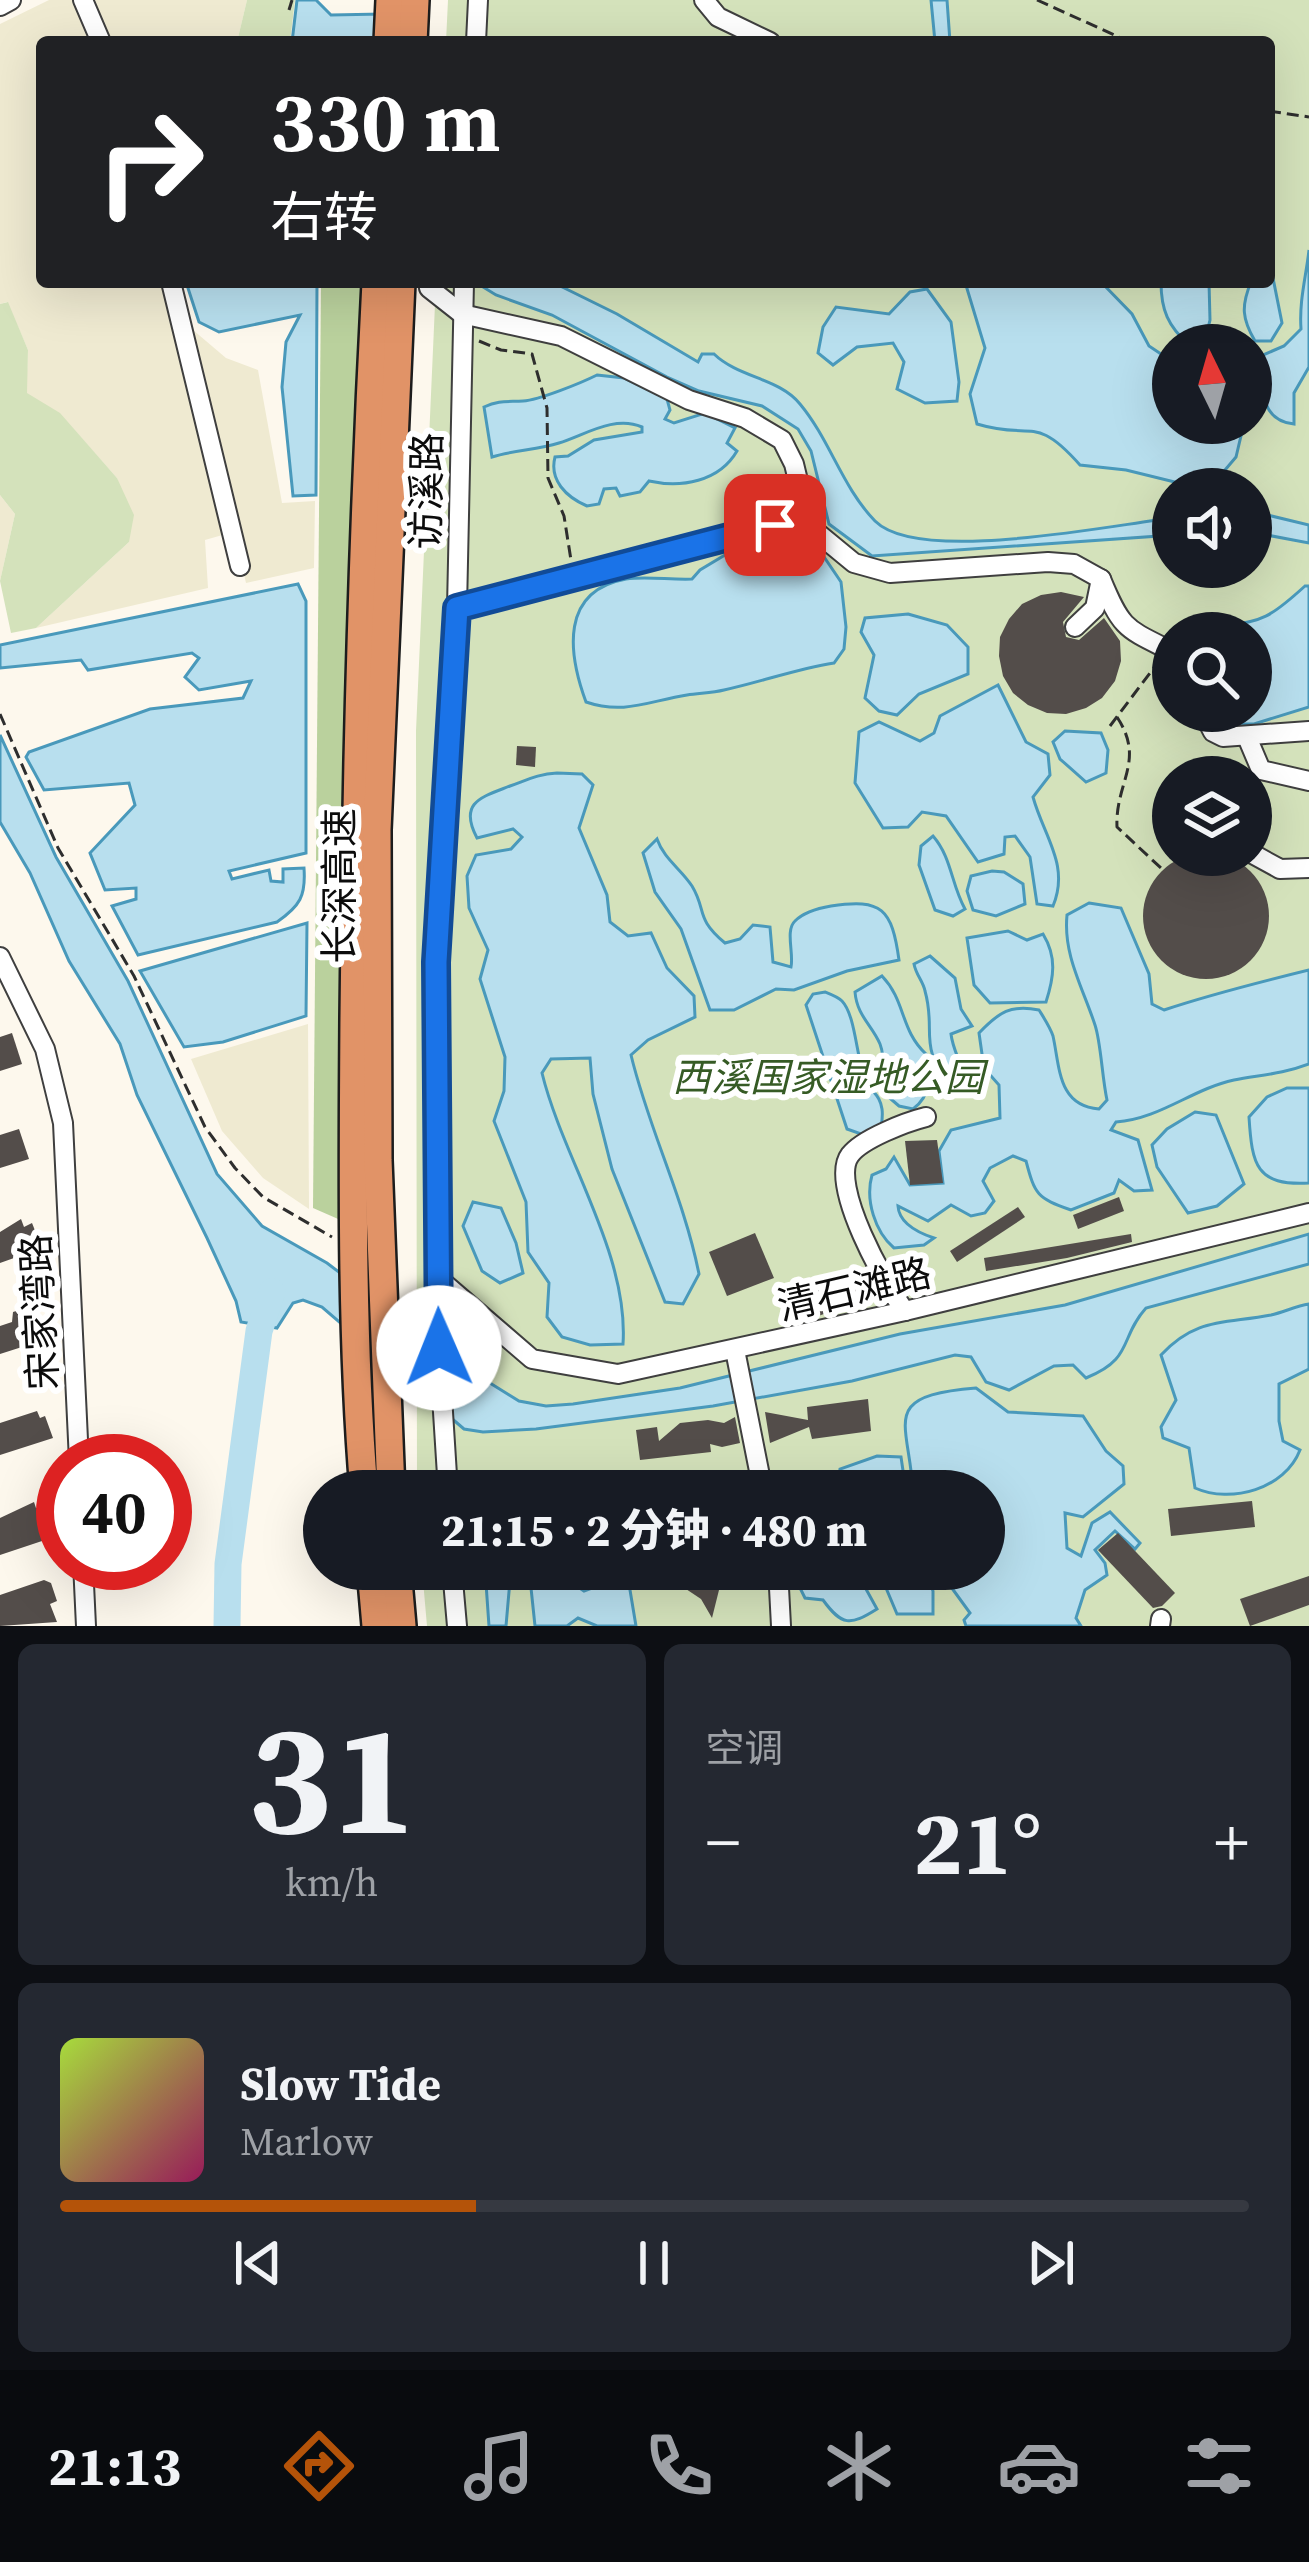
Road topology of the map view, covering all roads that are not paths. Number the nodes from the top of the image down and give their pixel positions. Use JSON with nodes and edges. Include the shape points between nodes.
{"nodes":[{"id":1,"x":11,"y":0,"type":"edge"},
{"id":2,"x":83,"y":0,"type":"edge"},
{"id":3,"x":391,"y":0,"type":"edge"},
{"id":4,"x":416,"y":0,"type":"edge"},
{"id":5,"x":478,"y":0,"type":"edge"},
{"id":6,"x":704,"y":0,"type":"edge"},
{"id":7,"x":0,"y":6,"type":"edge"},
{"id":8,"x":98,"y":36,"type":"edge"},
{"id":9,"x":388,"y":36,"type":"edge"},
{"id":10,"x":413,"y":36,"type":"edge"},
{"id":11,"x":476,"y":36,"type":"edge"},
{"id":12,"x":758,"y":36,"type":"edge"},
{"id":13,"x":172,"y":288,"type":"edge"},
{"id":14,"x":376,"y":288,"type":"edge"},
{"id":15,"x":415,"y":288,"type":"edge"},
{"id":16,"x":419,"y":288,"type":"edge"},
{"id":17,"x":464,"y":288,"type":"edge"},
{"id":18,"x":462,"y":323,"type":"junction"},
{"id":19,"x":805,"y":517,"type":"junction"},
{"id":20,"x":240,"y":566,"type":"dead end"},
{"id":21,"x":1102,"y":579,"type":"junction"},
{"id":22,"x":457,"y":608,"type":"junction"},
{"id":23,"x":1075,"y":627,"type":"dead end"},
{"id":24,"x":1152,"y":642,"type":"edge"},
{"id":25,"x":1309,"y":731,"type":"edge"},
{"id":26,"x":1213,"y":732,"type":"edge"},
{"id":27,"x":1247,"y":737,"type":"junction"},
{"id":28,"x":1255,"y":756,"type":"edge"},
{"id":29,"x":1272,"y":773,"type":"edge"},
{"id":30,"x":1309,"y":781,"type":"edge"},
{"id":31,"x":1272,"y":865,"type":"edge"},
{"id":32,"x":1309,"y":868,"type":"edge"},
{"id":33,"x":0,"y":957,"type":"edge"},
{"id":34,"x":926,"y":1117,"type":"dead end"},
{"id":35,"x":1309,"y":1213,"type":"edge"},
{"id":36,"x":438,"y":1278,"type":"junction"},
{"id":37,"x":905,"y":1311,"type":"junction"},
{"id":38,"x":735,"y":1350,"type":"junction"},
{"id":39,"x":78,"y":1434,"type":"edge"},
{"id":40,"x":363,"y":1470,"type":"edge"},
{"id":41,"x":390,"y":1470,"type":"edge"},
{"id":42,"x":447,"y":1470,"type":"edge"},
{"id":43,"x":759,"y":1470,"type":"edge"},
{"id":44,"x":84,"y":1590,"type":"edge"},
{"id":45,"x":373,"y":1590,"type":"edge"},
{"id":46,"x":399,"y":1590,"type":"edge"},
{"id":47,"x":454,"y":1590,"type":"edge"},
{"id":48,"x":779,"y":1590,"type":"edge"},
{"id":49,"x":86,"y":1626,"type":"edge"},
{"id":50,"x":376,"y":1626,"type":"edge"},
{"id":51,"x":402,"y":1626,"type":"edge"},
{"id":52,"x":457,"y":1626,"type":"edge"},
{"id":53,"x":781,"y":1626,"type":"edge"}],
"edges":[{"from":1,"to":7,"type":"street"},
{"from":2,"to":8,"type":"street"},
{"from":3,"to":9,"type":"highway"},
{"from":4,"to":10,"type":"highway"},
{"from":5,"to":11,"type":"street"},
{"from":6,"to":12,"type":"street","via":[[718,17]]},
{"from":13,"to":20,"type":"street"},
{"from":14,"to":40,"type":"highway","name":"长深高速","via":[[355,830]]},
{"from":15,"to":41,"type":"highway","name":"长深高速","via":[[377,830]]},
{"from":16,"to":18,"type":"street"},
{"from":17,"to":18,"type":"street","name":"访溪路"},
{"from":18,"to":19,"type":"street","via":[[561,336],[688,400],[745,418],[782,440]]},
{"from":18,"to":22,"type":"street","name":"访溪路"},
{"from":19,"to":21,"type":"street","via":[[870,569],[1048,562]]},
{"from":19,"to":22,"type":"street"},
{"from":21,"to":23,"type":"street","via":[[1095,608]]},
{"from":21,"to":24,"type":"street","via":[[1117,620]]},
{"from":22,"to":36,"type":"street","name":"访溪路","via":[[437,928]]},
{"from":25,"to":27,"type":"street"},
{"from":26,"to":27,"type":"street"},
{"from":27,"to":28,"type":"street"},
{"from":29,"to":30,"type":"street"},
{"from":31,"to":32,"type":"street"},
{"from":33,"to":39,"type":"street","name":"宋家湾路","via":[[45,1049],[63,1123]]},
{"from":34,"to":37,"type":"street","via":[[864,1144],[844,1171],[860,1233]]},
{"from":35,"to":37,"type":"street","name":"清石滩路"},
{"from":36,"to":38,"type":"street","name":"清石滩路","via":[[532,1359],[559,1366],[617,1374]]},
{"from":36,"to":42,"type":"street","name":"访溪路"},
{"from":37,"to":38,"type":"street","name":"清石滩路"},
{"from":38,"to":43,"type":"street"},
{"from":44,"to":49,"type":"street"},
{"from":45,"to":50,"type":"highway"},
{"from":46,"to":51,"type":"highway"},
{"from":47,"to":52,"type":"street"},
{"from":48,"to":53,"type":"street"}]}
